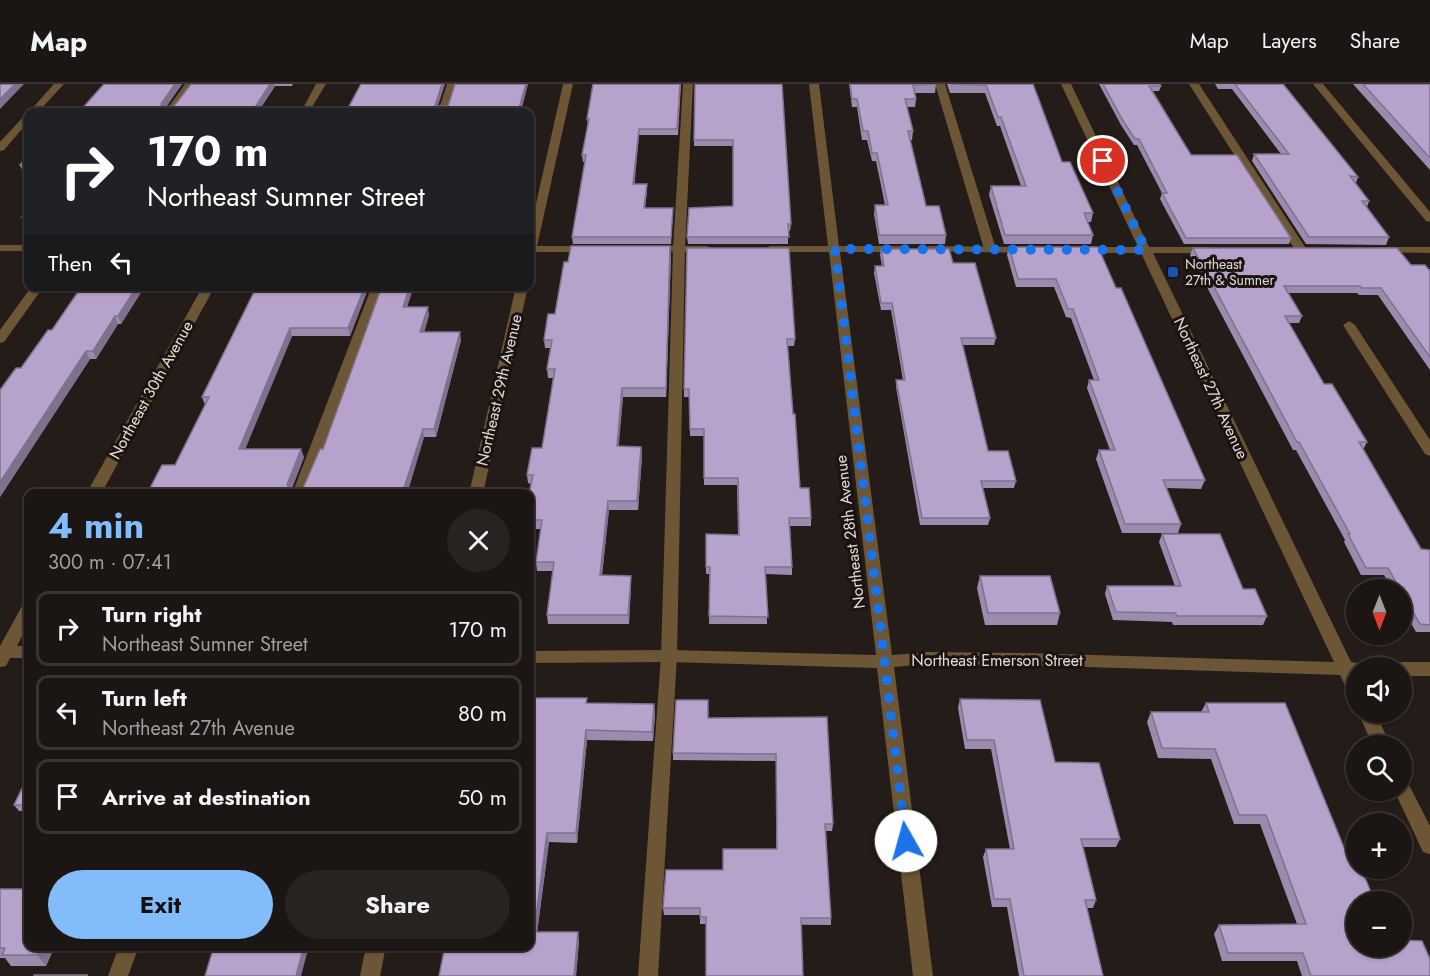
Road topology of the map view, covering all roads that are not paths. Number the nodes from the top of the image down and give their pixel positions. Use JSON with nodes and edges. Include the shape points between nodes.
{"nodes":[{"id":1,"x":59,"y":84,"type":"edge"},
{"id":2,"x":190,"y":84,"type":"edge"},
{"id":3,"x":321,"y":84,"type":"edge"},
{"id":4,"x":452,"y":84,"type":"edge"},
{"id":5,"x":568,"y":84,"type":"edge"},
{"id":6,"x":688,"y":84,"type":"edge"},
{"id":7,"x":814,"y":84,"type":"edge"},
{"id":8,"x":940,"y":84,"type":"edge"},
{"id":9,"x":1066,"y":84,"type":"edge"},
{"id":10,"x":1194,"y":84,"type":"edge"},
{"id":11,"x":1317,"y":84,"type":"edge"},
{"id":12,"x":37,"y":108,"type":"edge"},
{"id":13,"x":172,"y":108,"type":"edge"},
{"id":14,"x":307,"y":108,"type":"edge"},
{"id":15,"x":443,"y":108,"type":"edge"},
{"id":16,"x":24,"y":121,"type":"edge"},
{"id":17,"x":0,"y":148,"type":"edge"},
{"id":18,"x":1430,"y":219,"type":"edge"},
{"id":19,"x":534,"y":233,"type":"edge"},
{"id":20,"x":0,"y":248,"type":"edge"},
{"id":21,"x":24,"y":248,"type":"edge"},
{"id":22,"x":599,"y":249,"type":"edge"},
{"id":23,"x":633,"y":249,"type":"edge"},
{"id":24,"x":679,"y":249,"type":"junction"},
{"id":25,"x":715,"y":249,"type":"edge"},
{"id":26,"x":763,"y":249,"type":"edge"},
{"id":27,"x":835,"y":249,"type":"junction"},
{"id":28,"x":990,"y":249,"type":"junction"},
{"id":29,"x":534,"y":250,"type":"edge"},
{"id":30,"x":1038,"y":250,"type":"edge"},
{"id":31,"x":1061,"y":250,"type":"edge"},
{"id":32,"x":1146,"y":250,"type":"junction"},
{"id":33,"x":1220,"y":250,"type":"edge"},
{"id":34,"x":1301,"y":250,"type":"edge"},
{"id":35,"x":1371,"y":250,"type":"edge"},
{"id":36,"x":1430,"y":250,"type":"edge"},
{"id":37,"x":34,"y":291,"type":"edge"},
{"id":38,"x":206,"y":291,"type":"edge"},
{"id":39,"x":376,"y":291,"type":"edge"},
{"id":40,"x":521,"y":291,"type":"edge"},
{"id":41,"x":1349,"y":325,"type":"dead end"},
{"id":42,"x":0,"y":339,"type":"edge"},
{"id":43,"x":1430,"y":451,"type":"edge"},
{"id":44,"x":96,"y":489,"type":"edge"},
{"id":45,"x":301,"y":489,"type":"edge"},
{"id":46,"x":477,"y":489,"type":"edge"},
{"id":47,"x":24,"y":617,"type":"edge"},
{"id":48,"x":24,"y":652,"type":"edge"},
{"id":49,"x":2,"y":655,"type":"edge"},
{"id":50,"x":669,"y":656,"type":"junction"},
{"id":51,"x":534,"y":657,"type":"edge"},
{"id":52,"x":1346,"y":659,"type":"edge"},
{"id":53,"x":883,"y":662,"type":"junction"},
{"id":54,"x":1346,"y":669,"type":"edge"},
{"id":55,"x":1412,"y":669,"type":"edge"},
{"id":56,"x":1430,"y":669,"type":"edge"},
{"id":57,"x":1408,"y":801,"type":"edge"},
{"id":58,"x":1430,"y":846,"type":"edge"},
{"id":59,"x":127,"y":951,"type":"edge"},
{"id":60,"x":375,"y":951,"type":"edge"},
{"id":61,"x":118,"y":976,"type":"edge"},
{"id":62,"x":370,"y":976,"type":"edge"},
{"id":63,"x":648,"y":976,"type":"edge"},
{"id":64,"x":923,"y":976,"type":"edge"}],
"edges":[{"from":1,"to":12,"type":"street"},
{"from":2,"to":13,"type":"street"},
{"from":3,"to":14,"type":"street"},
{"from":4,"to":15,"type":"street"},
{"from":5,"to":19,"type":"street"},
{"from":6,"to":24,"type":"street"},
{"from":7,"to":27,"type":"street","name":"Northeast 28th Avenue"},
{"from":8,"to":28,"type":"street"},
{"from":9,"to":32,"type":"street","name":"Northeast 27th Avenue"},
{"from":10,"to":34,"type":"street"},
{"from":11,"to":18,"type":"street"},
{"from":16,"to":17,"type":"street"},
{"from":20,"to":21,"type":"street"},
{"from":22,"to":29,"type":"street"},
{"from":23,"to":24,"type":"street"},
{"from":24,"to":25,"type":"street"},
{"from":24,"to":50,"type":"street"},
{"from":26,"to":27,"type":"street"},
{"from":27,"to":28,"type":"street"},
{"from":27,"to":53,"type":"street","name":"Northeast 28th Avenue"},
{"from":28,"to":30,"type":"street"},
{"from":31,"to":32,"type":"street"},
{"from":32,"to":33,"type":"street"},
{"from":32,"to":52,"type":"street","name":"Northeast 27th Avenue"},
{"from":35,"to":36,"type":"street"},
{"from":37,"to":42,"type":"street"},
{"from":38,"to":44,"type":"street","name":"Northeast 30th Avenue"},
{"from":39,"to":45,"type":"street"},
{"from":40,"to":46,"type":"street","name":"Northeast 29th Avenue"},
{"from":41,"to":43,"type":"street"},
{"from":47,"to":49,"type":"street"},
{"from":48,"to":49,"type":"street"},
{"from":50,"to":51,"type":"street","name":"Northeast Emerson Street"},
{"from":50,"to":53,"type":"street","name":"Northeast Emerson Street"},
{"from":50,"to":63,"type":"street"},
{"from":53,"to":54,"type":"street","name":"Northeast Emerson Street","via":[[927,658],[1023,659]]},
{"from":53,"to":64,"type":"street","name":"Northeast 28th Avenue"},
{"from":55,"to":56,"type":"street"},
{"from":57,"to":58,"type":"street"},
{"from":59,"to":61,"type":"street"},
{"from":60,"to":62,"type":"street"}]}
